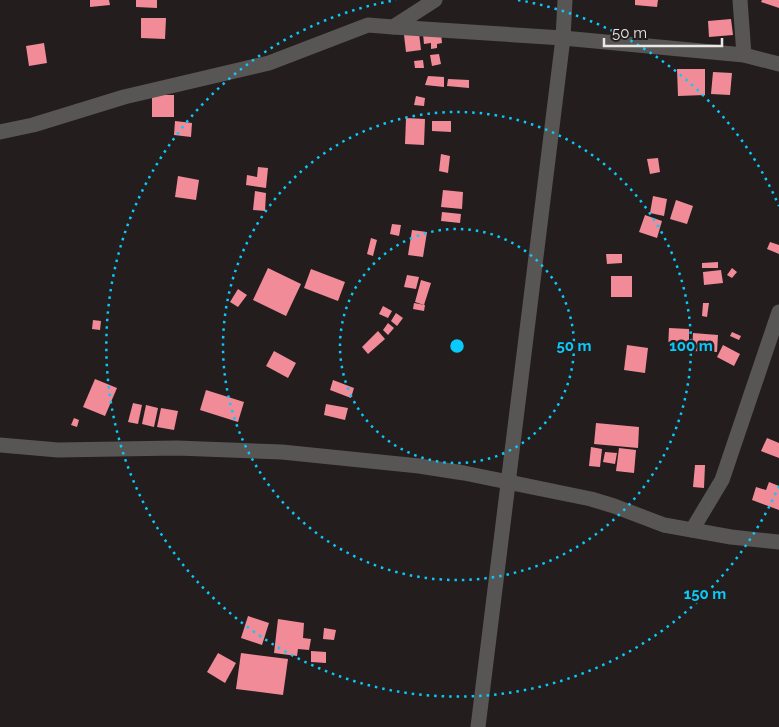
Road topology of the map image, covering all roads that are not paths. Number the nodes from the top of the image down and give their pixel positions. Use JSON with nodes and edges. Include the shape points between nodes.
{"nodes":[{"id":1,"x":435,"y":0,"type":"edge"},
{"id":2,"x":566,"y":0,"type":"edge"},
{"id":3,"x":740,"y":0,"type":"edge"},
{"id":4,"x":393,"y":27,"type":"junction"},
{"id":5,"x":563,"y":38,"type":"junction"},
{"id":6,"x":744,"y":55,"type":"junction"},
{"id":7,"x":779,"y":64,"type":"edge"},
{"id":8,"x":0,"y":132,"type":"edge"},
{"id":9,"x":779,"y":312,"type":"edge"},
{"id":10,"x":0,"y":445,"type":"edge"},
{"id":11,"x":508,"y":482,"type":"junction"},
{"id":12,"x":692,"y":530,"type":"junction"},
{"id":13,"x":779,"y":542,"type":"edge"},
{"id":14,"x":478,"y":727,"type":"edge"}],
"edges":[{"from":1,"to":4,"type":"street"},
{"from":2,"to":5,"type":"street"},
{"from":3,"to":6,"type":"street"},
{"from":4,"to":5,"type":"street"},
{"from":4,"to":8,"type":"street","via":[[368,25],[269,63],[124,97]]},
{"from":5,"to":6,"type":"street"},
{"from":5,"to":11,"type":"street"},
{"from":6,"to":7,"type":"street"},
{"from":9,"to":12,"type":"street","via":[[722,480]]},
{"from":10,"to":11,"type":"street","via":[[58,450],[177,448],[282,452],[419,466]]},
{"from":11,"to":12,"type":"street","via":[[591,499],[664,525]]},
{"from":11,"to":14,"type":"street"},
{"from":12,"to":13,"type":"street"}]}
